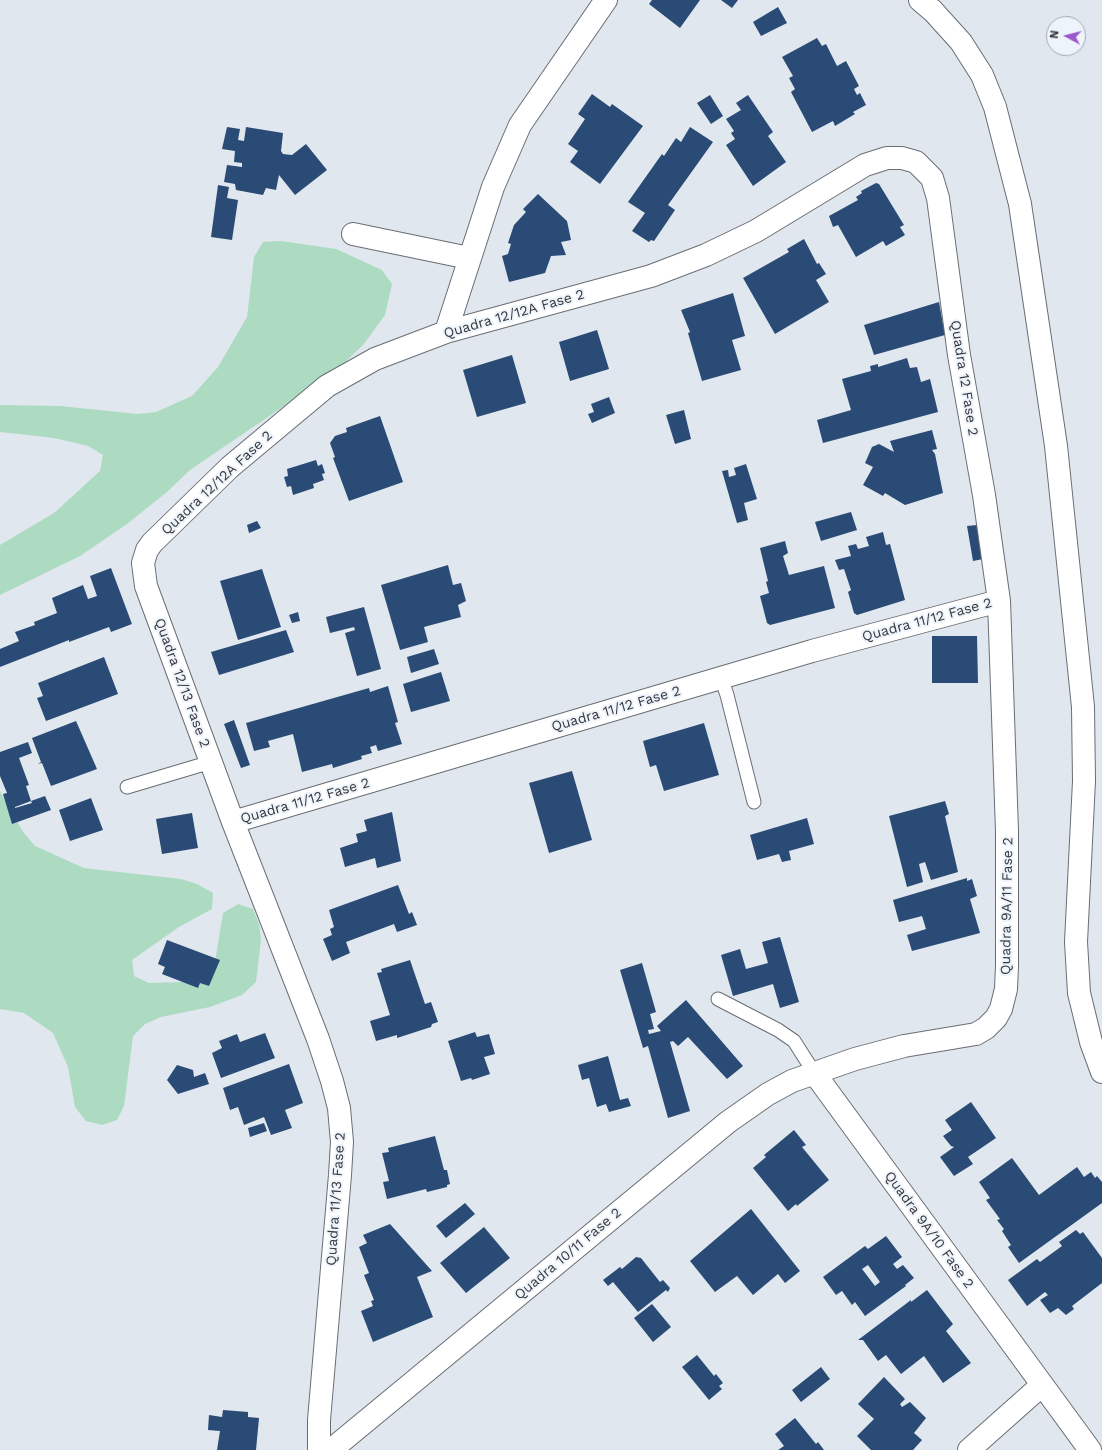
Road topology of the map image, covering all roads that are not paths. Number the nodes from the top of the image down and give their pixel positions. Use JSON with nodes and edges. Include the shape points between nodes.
{"nodes":[{"id":1,"x":606,"y":0,"type":"edge"},
{"id":2,"x":920,"y":0,"type":"edge"},
{"id":3,"x":916,"y":162,"type":"joint"},
{"id":4,"x":353,"y":234,"type":"dead end"},
{"id":5,"x":469,"y":258,"type":"junction"},
{"id":6,"x":446,"y":332,"type":"junction"},
{"id":7,"x":152,"y":543,"type":"joint"},
{"id":8,"x":999,"y":601,"type":"junction"},
{"id":9,"x":721,"y":678,"type":"junction"},
{"id":10,"x":211,"y":762,"type":"junction"},
{"id":11,"x":126,"y":787,"type":"dead end"},
{"id":12,"x":754,"y":802,"type":"dead end"},
{"id":13,"x":233,"y":822,"type":"junction"},
{"id":14,"x":718,"y":999,"type":"dead end"},
{"id":15,"x":1102,"y":1072,"type":"edge"},
{"id":16,"x":815,"y":1074,"type":"junction"},
{"id":17,"x":1042,"y":1385,"type":"junction"},
{"id":18,"x":319,"y":1450,"type":"edge"},
{"id":19,"x":331,"y":1450,"type":"edge"},
{"id":20,"x":969,"y":1450,"type":"edge"},
{"id":21,"x":1090,"y":1450,"type":"edge"}],
"edges":[{"from":1,"to":5,"type":"street","via":[[520,126],[493,187]]},
{"from":2,"to":15,"type":"street","via":[[961,42],[982,75],[995,107],[1020,204],[1056,446],[1083,707],[1084,782],[1076,942],[1079,993],[1091,1042]]},
{"from":3,"to":6,"type":"street","name":"Quadra 12/12A Fase 2","via":[[902,158],[887,158],[865,165],[756,231],[706,255],[650,276]]},
{"from":3,"to":8,"type":"street","name":"Quadra 12 Fase 2","via":[[932,178],[938,198],[959,355],[984,495]]},
{"from":4,"to":5,"type":"street"},
{"from":5,"to":6,"type":"street"},
{"from":6,"to":7,"type":"street","name":"Quadra 12/12A Fase 2","via":[[375,359],[327,386],[230,467]]},
{"from":7,"to":10,"type":"street","name":"Quadra 12/13 Fase 2","via":[[143,563],[146,586]]},
{"from":8,"to":9,"type":"street","name":"Quadra 11/12 Fase 2"},
{"from":8,"to":16,"type":"street","name":"Quadra 9A/11 Fase 2","via":[[1008,831],[1007,966],[1006,989],[1001,1009],[996,1018],[976,1034],[904,1046],[855,1059]]},
{"from":9,"to":12,"type":"lane"},
{"from":9,"to":13,"type":"street","name":"Quadra 11/12 Fase 2"},
{"from":10,"to":11,"type":"lane"},
{"from":10,"to":13,"type":"street","name":"Quadra 12/13 Fase 2"},
{"from":13,"to":18,"type":"street","name":"Quadra 11/13 Fase 2","via":[[318,1039],[339,1108],[342,1142]]},
{"from":14,"to":16,"type":"lane","via":[[794,1041]]},
{"from":16,"to":17,"type":"street","name":"Quadra 9A/10 Fase 2"},
{"from":16,"to":19,"type":"street","name":"Quadra 10/11 Fase 2","via":[[792,1081],[728,1122]]},
{"from":17,"to":20,"type":"street"},
{"from":17,"to":21,"type":"street","name":"Quadra 9A/10 Fase 2"}]}
